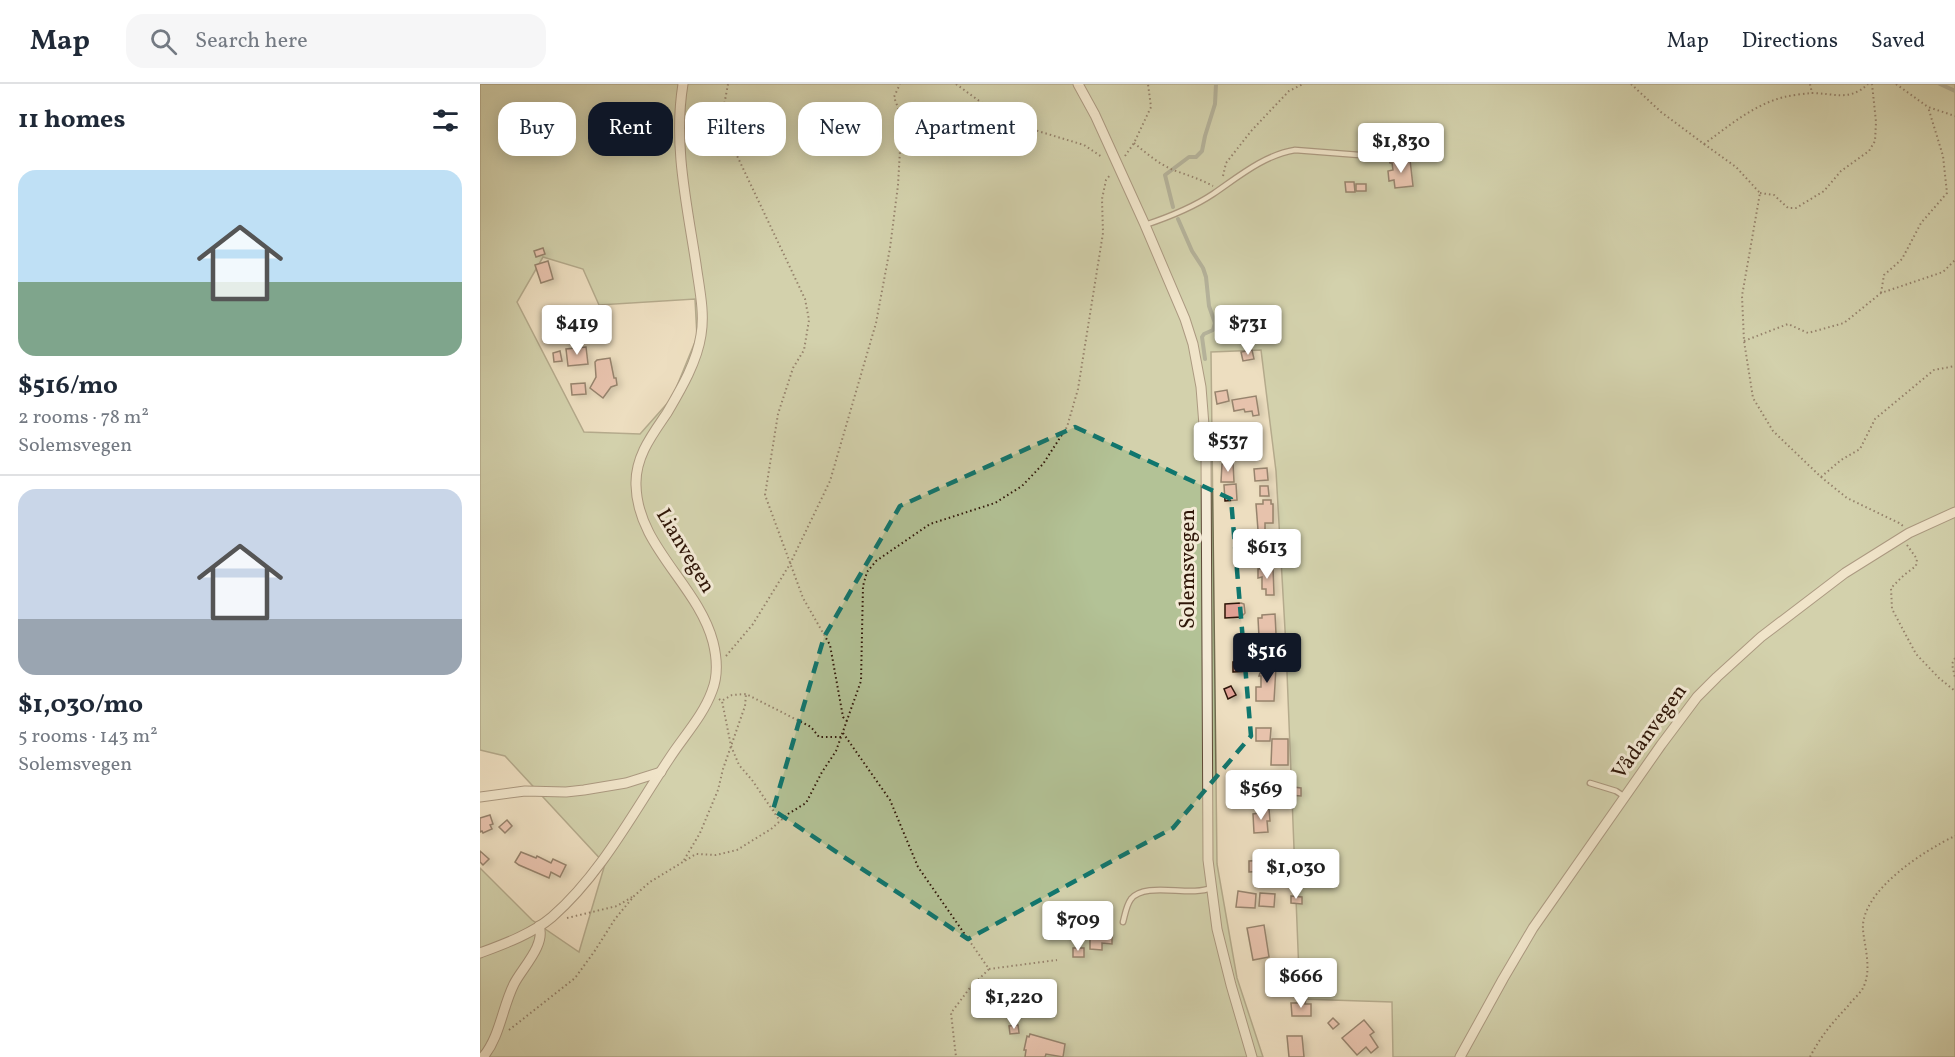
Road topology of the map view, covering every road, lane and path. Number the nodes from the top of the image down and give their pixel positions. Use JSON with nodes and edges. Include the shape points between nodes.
{"nodes":[{"id":1,"x":683,"y":84,"type":"edge"},
{"id":2,"x":728,"y":84,"type":"edge"},
{"id":3,"x":900,"y":84,"type":"edge"},
{"id":4,"x":956,"y":84,"type":"edge"},
{"id":5,"x":1078,"y":84,"type":"edge"},
{"id":6,"x":1148,"y":84,"type":"edge"},
{"id":7,"x":1303,"y":84,"type":"edge"},
{"id":8,"x":1631,"y":84,"type":"edge"},
{"id":9,"x":1810,"y":84,"type":"edge"},
{"id":10,"x":1870,"y":84,"type":"edge"},
{"id":11,"x":1896,"y":84,"type":"edge"},
{"id":12,"x":1812,"y":93,"type":"junction"},
{"id":13,"x":1928,"y":107,"type":"junction"},
{"id":14,"x":1955,"y":116,"type":"edge"},
{"id":15,"x":1134,"y":143,"type":"junction"},
{"id":16,"x":1704,"y":144,"type":"junction"},
{"id":17,"x":1371,"y":156,"type":"dead end"},
{"id":18,"x":1117,"y":167,"type":"junction"},
{"id":19,"x":1219,"y":189,"type":"junction"},
{"id":20,"x":1760,"y":193,"type":"junction"},
{"id":21,"x":1145,"y":225,"type":"junction"},
{"id":22,"x":1955,"y":260,"type":"edge"},
{"id":23,"x":1881,"y":293,"type":"junction"},
{"id":24,"x":1744,"y":341,"type":"junction"},
{"id":25,"x":1955,"y":366,"type":"edge"},
{"id":26,"x":1821,"y":477,"type":"junction"},
{"id":27,"x":1955,"y":513,"type":"edge"},
{"id":28,"x":1905,"y":535,"type":"junction"},
{"id":29,"x":790,"y":564,"type":"junction"},
{"id":30,"x":1955,"y":658,"type":"edge"},
{"id":31,"x":716,"y":667,"type":"junction"},
{"id":32,"x":1955,"y":678,"type":"edge"},
{"id":33,"x":1955,"y":691,"type":"edge"},
{"id":34,"x":711,"y":694,"type":"junction"},
{"id":35,"x":746,"y":694,"type":"junction"},
{"id":36,"x":722,"y":701,"type":"junction"},
{"id":37,"x":847,"y":721,"type":"junction"},
{"id":38,"x":843,"y":733,"type":"junction"},
{"id":39,"x":841,"y":737,"type":"junction"},
{"id":40,"x":731,"y":746,"type":"junction"},
{"id":41,"x":661,"y":772,"type":"junction"},
{"id":42,"x":1590,"y":783,"type":"dead end"},
{"id":43,"x":480,"y":797,"type":"edge"},
{"id":44,"x":1625,"y":797,"type":"junction"},
{"id":45,"x":780,"y":821,"type":"junction"},
{"id":46,"x":1955,"y":834,"type":"edge"},
{"id":47,"x":682,"y":862,"type":"junction"},
{"id":48,"x":1211,"y":888,"type":"junction"},
{"id":49,"x":634,"y":896,"type":"junction"},
{"id":50,"x":550,"y":918,"type":"junction"},
{"id":51,"x":1123,"y":922,"type":"dead end"},
{"id":52,"x":539,"y":926,"type":"junction"},
{"id":53,"x":480,"y":953,"type":"edge"},
{"id":54,"x":1057,"y":960,"type":"dead end"},
{"id":55,"x":989,"y":969,"type":"junction"},
{"id":56,"x":493,"y":1043,"type":"junction"},
{"id":57,"x":483,"y":1057,"type":"edge"},
{"id":58,"x":956,"y":1057,"type":"edge"},
{"id":59,"x":1252,"y":1057,"type":"edge"},
{"id":60,"x":1460,"y":1057,"type":"edge"},
{"id":61,"x":1810,"y":1057,"type":"edge"}],
"edges":[{"from":1,"to":31,"type":"street","name":"Lianvegen","via":[[680,146],[700,292],[701,336],[682,387],[641,456],[636,486],[637,502],[650,534],[708,628]]},
{"from":2,"to":29,"type":"path","via":[[721,122],[805,299],[809,320],[804,350],[793,368],[778,414],[765,495]]},
{"from":3,"to":29,"type":"path","via":[[894,97],[901,116],[898,185],[876,323],[830,481]]},
{"from":4,"to":18,"type":"path","via":[[1008,122],[1084,145]]},
{"from":5,"to":18,"type":"street","name":"Solemsvegen"},
{"from":6,"to":15,"type":"path","via":[[1151,107]]},
{"from":7,"to":19,"type":"path","via":[[1289,91],[1252,130],[1226,163]]},
{"from":8,"to":16,"type":"path"},
{"from":9,"to":12,"type":"path"},
{"from":10,"to":12,"type":"path","via":[[1838,97]]},
{"from":10,"to":20,"type":"path","via":[[1876,122],[1875,141],[1869,151],[1841,171],[1824,191],[1796,208],[1788,208],[1774,195]]},
{"from":11,"to":13,"type":"path"},
{"from":12,"to":16,"type":"path","via":[[1783,97],[1752,109]]},
{"from":13,"to":14,"type":"path"},
{"from":13,"to":23,"type":"path","via":[[1943,156],[1947,193],[1921,224],[1902,259],[1884,275]]},
{"from":15,"to":18,"type":"path"},
{"from":15,"to":19,"type":"path","via":[[1172,170]]},
{"from":16,"to":20,"type":"path","via":[[1736,167]]},
{"from":17,"to":19,"type":"lane","via":[[1285,152]]},
{"from":18,"to":21,"type":"street","name":"Solemsvegen"},
{"from":18,"to":37,"type":"path","via":[[1106,180],[1101,199],[1102,233],[1078,389],[1067,427],[1043,465],[1022,486],[995,503],[930,524],[876,561],[867,572],[862,586],[861,681]]},
{"from":19,"to":21,"type":"lane","via":[[1190,207]]},
{"from":20,"to":24,"type":"path","via":[[1742,296]]},
{"from":21,"to":48,"type":"street","name":"Solemsvegen","via":[[1185,320],[1205,417]]},
{"from":22,"to":23,"type":"path","via":[[1943,272]]},
{"from":23,"to":24,"type":"path","via":[[1844,322],[1808,333],[1788,324]]},
{"from":24,"to":26,"type":"path","via":[[1753,398],[1773,431]]},
{"from":25,"to":26,"type":"path","via":[[1934,370],[1875,419],[1860,449]]},
{"from":26,"to":28,"type":"path","via":[[1847,498],[1899,523]]},
{"from":27,"to":28,"type":"street","name":"Vådanvegen"},
{"from":28,"to":33,"type":"path","via":[[1917,559],[1916,566],[1891,588],[1892,609],[1916,654]]},
{"from":28,"to":44,"type":"street","name":"Vådanvegen","via":[[1845,573],[1716,677],[1697,697]]},
{"from":29,"to":31,"type":"path","via":[[753,624]]},
{"from":29,"to":37,"type":"path","via":[[803,598],[830,645],[843,717]]},
{"from":30,"to":32,"type":"path"},
{"from":31,"to":34,"type":"street","name":"Lianvegen"},
{"from":34,"to":36,"type":"path"},
{"from":34,"to":41,"type":"street","name":"Lianvegen"},
{"from":35,"to":36,"type":"path"},
{"from":35,"to":39,"type":"path","via":[[811,727],[819,736]]},
{"from":35,"to":40,"type":"path"},
{"from":36,"to":40,"type":"path"},
{"from":37,"to":38,"type":"path"},
{"from":38,"to":39,"type":"path"},
{"from":38,"to":55,"type":"path","via":[[890,801],[918,867]]},
{"from":39,"to":45,"type":"path","via":[[806,803]]},
{"from":40,"to":45,"type":"path"},
{"from":40,"to":47,"type":"path","via":[[700,833]]},
{"from":41,"to":43,"type":"street","via":[[584,790]]},
{"from":41,"to":50,"type":"street","name":"Lianvegen","via":[[591,874]]},
{"from":42,"to":44,"type":"lane"},
{"from":44,"to":60,"type":"street","name":"Vådanvegen","via":[[1533,928]]},
{"from":45,"to":47,"type":"path","via":[[737,850],[696,854]]},
{"from":46,"to":61,"type":"path","via":[[1914,858],[1881,888],[1867,911],[1863,927],[1868,967],[1863,988],[1820,1038]]},
{"from":47,"to":49,"type":"path"},
{"from":48,"to":51,"type":"lane","via":[[1138,893],[1128,905]]},
{"from":48,"to":59,"type":"street","name":"Solemsvegen","via":[[1222,952]]},
{"from":49,"to":50,"type":"path","via":[[617,906],[562,920]]},
{"from":49,"to":56,"type":"path","via":[[575,978]]},
{"from":50,"to":52,"type":"street","name":"Lianvegen"},
{"from":52,"to":53,"type":"street","name":"Lianvegen"},
{"from":52,"to":56,"type":"street","via":[[538,945],[512,988]]},
{"from":54,"to":55,"type":"path"},
{"from":55,"to":58,"type":"path","via":[[951,1013]]},
{"from":56,"to":57,"type":"street"}]}
